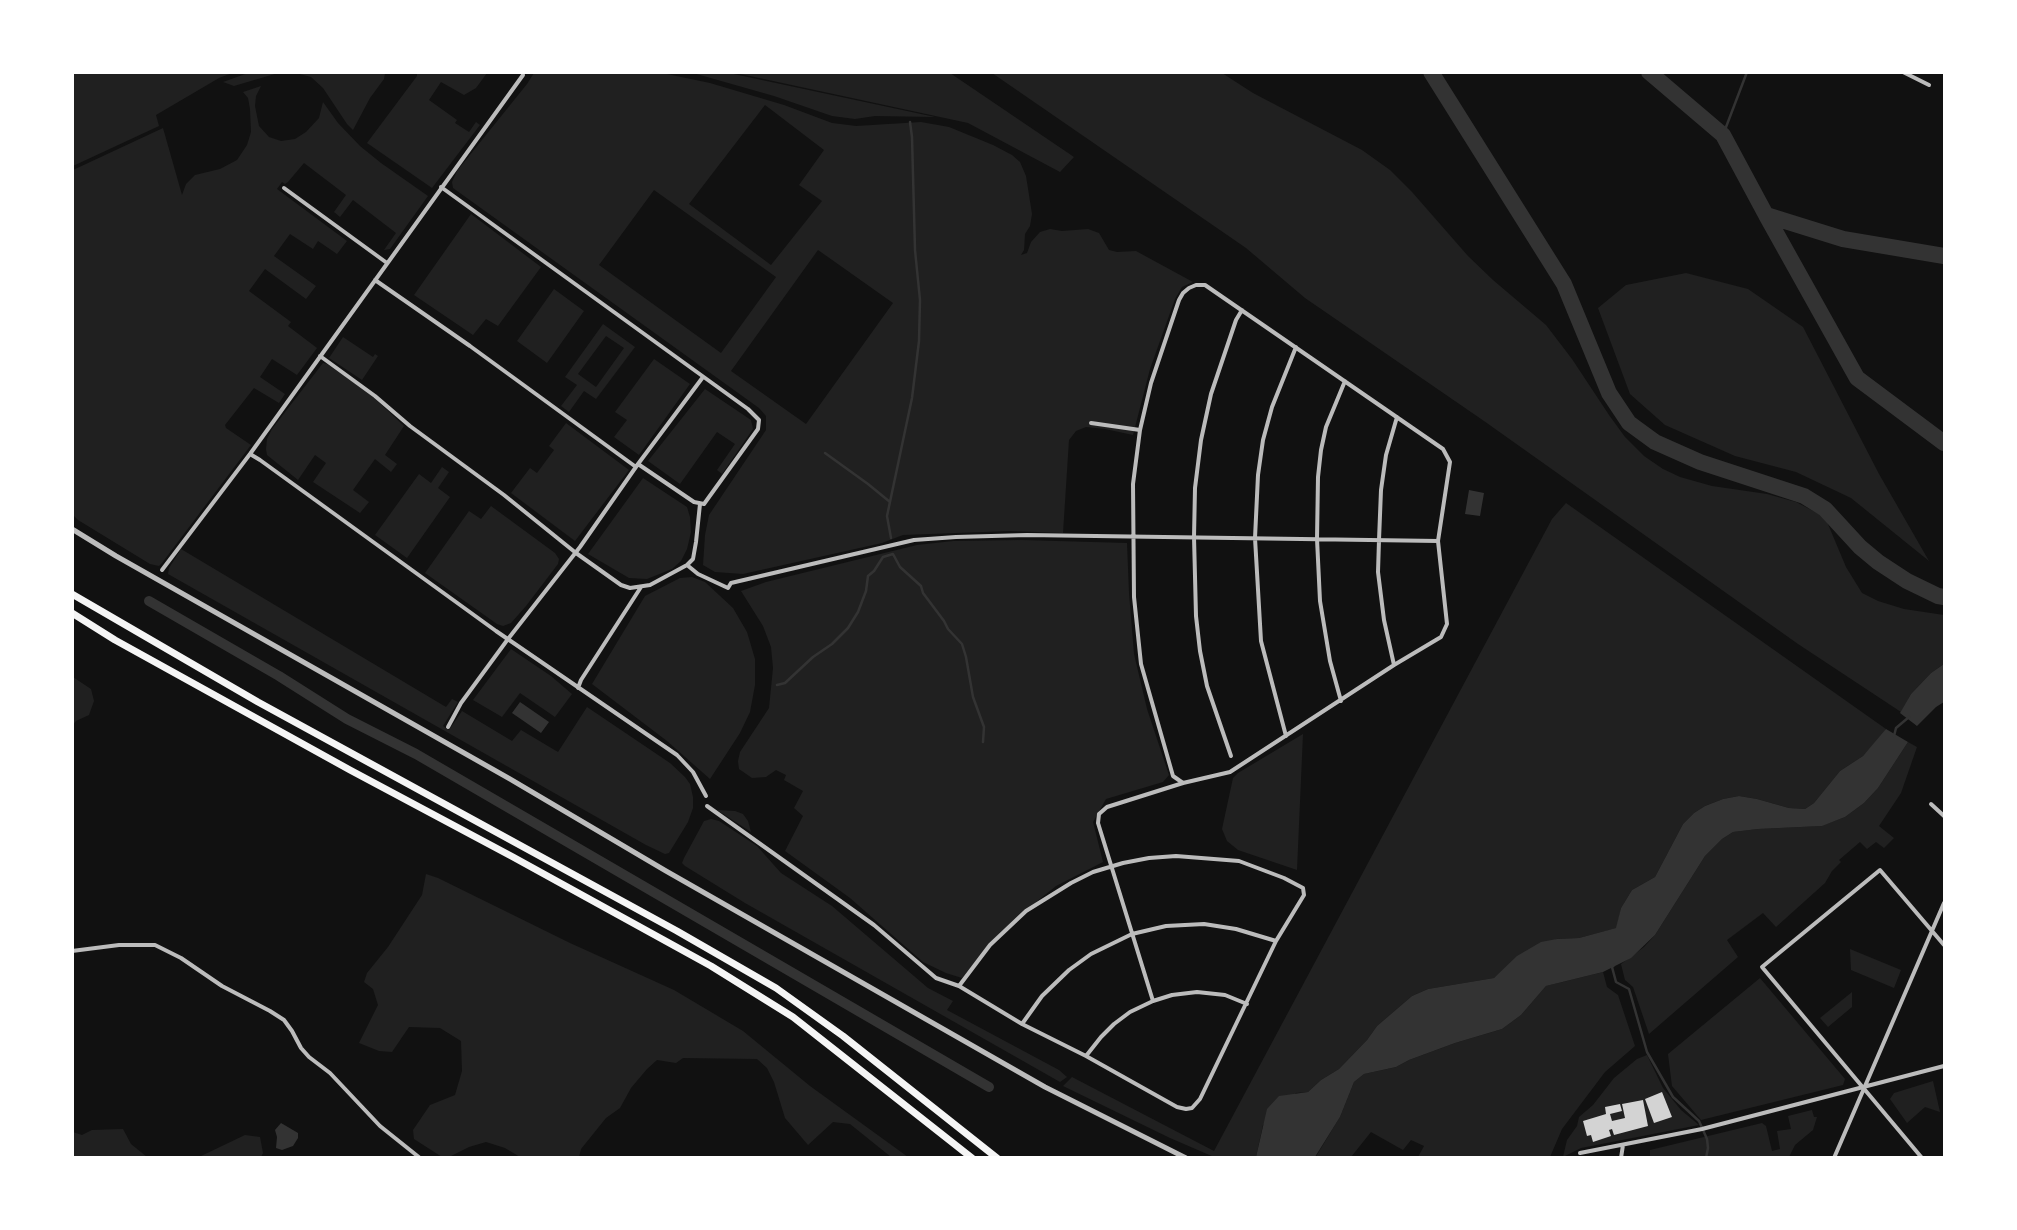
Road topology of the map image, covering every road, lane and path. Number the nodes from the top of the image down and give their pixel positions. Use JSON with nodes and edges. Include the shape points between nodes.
{"nodes":[{"id":1,"x":1902,"y":72,"type":"edge"},
{"id":2,"x":523,"y":75,"type":"dead end"},
{"id":3,"x":1929,"y":85,"type":"dead end"},
{"id":4,"x":441,"y":187,"type":"junction"},
{"id":5,"x":284,"y":188,"type":"dead end"},
{"id":6,"x":387,"y":263,"type":"junction"},
{"id":7,"x":375,"y":280,"type":"junction"},
{"id":8,"x":1242,"y":310,"type":"junction"},
{"id":9,"x":1296,"y":347,"type":"junction"},
{"id":10,"x":320,"y":356,"type":"junction"},
{"id":11,"x":703,"y":377,"type":"junction"},
{"id":12,"x":1345,"y":381,"type":"junction"},
{"id":13,"x":1397,"y":417,"type":"junction"},
{"id":14,"x":1091,"y":423,"type":"dead end"},
{"id":15,"x":1140,"y":430,"type":"junction"},
{"id":16,"x":250,"y":454,"type":"junction"},
{"id":17,"x":637,"y":465,"type":"junction"},
{"id":18,"x":700,"y":504,"type":"junction"},
{"id":19,"x":72,"y":529,"type":"edge"},
{"id":20,"x":1133,"y":536,"type":"junction"},
{"id":21,"x":1194,"y":537,"type":"junction"},
{"id":22,"x":1255,"y":538,"type":"junction"},
{"id":23,"x":1317,"y":539,"type":"junction"},
{"id":24,"x":1379,"y":540,"type":"junction"},
{"id":25,"x":1438,"y":541,"type":"junction"},
{"id":26,"x":576,"y":553,"type":"junction"},
{"id":27,"x":687,"y":565,"type":"junction"},
{"id":28,"x":162,"y":570,"type":"dead end"},
{"id":29,"x":641,"y":587,"type":"junction"},
{"id":30,"x":72,"y":594,"type":"edge"},
{"id":31,"x":72,"y":613,"type":"edge"},
{"id":32,"x":508,"y":639,"type":"junction"},
{"id":33,"x":1394,"y":665,"type":"junction"},
{"id":34,"x":578,"y":688,"type":"junction"},
{"id":35,"x":1341,"y":701,"type":"junction"},
{"id":36,"x":448,"y":728,"type":"dead end"},
{"id":37,"x":1286,"y":736,"type":"junction"},
{"id":38,"x":1231,"y":756,"type":"dead end"},
{"id":39,"x":1182,"y":783,"type":"junction"},
{"id":40,"x":706,"y":796,"type":"dead end"},
{"id":41,"x":1931,"y":804,"type":"dead end"},
{"id":42,"x":708,"y":806,"type":"dead end"},
{"id":43,"x":1944,"y":816,"type":"edge"},
{"id":44,"x":1111,"y":866,"type":"junction"},
{"id":45,"x":1944,"y":903,"type":"edge"},
{"id":46,"x":1932,"y":930,"type":"junction"},
{"id":47,"x":1132,"y":934,"type":"junction"},
{"id":48,"x":1276,"y":941,"type":"junction"},
{"id":49,"x":1944,"y":946,"type":"edge"},
{"id":50,"x":72,"y":951,"type":"edge"},
{"id":51,"x":959,"y":986,"type":"junction"},
{"id":52,"x":1153,"y":1001,"type":"junction"},
{"id":53,"x":1247,"y":1004,"type":"junction"},
{"id":54,"x":1022,"y":1024,"type":"junction"},
{"id":55,"x":1086,"y":1056,"type":"junction"},
{"id":56,"x":1944,"y":1066,"type":"edge"},
{"id":57,"x":1864,"y":1088,"type":"junction"},
{"id":58,"x":1623,"y":1144,"type":"junction"},
{"id":59,"x":1580,"y":1153,"type":"dead end"},
{"id":60,"x":420,"y":1158,"type":"edge"},
{"id":61,"x":972,"y":1158,"type":"edge"},
{"id":62,"x":997,"y":1158,"type":"edge"},
{"id":63,"x":1186,"y":1158,"type":"edge"},
{"id":64,"x":1621,"y":1158,"type":"edge"},
{"id":65,"x":1834,"y":1158,"type":"edge"},
{"id":66,"x":1922,"y":1158,"type":"edge"}],
"edges":[{"from":1,"to":3,"type":"street"},
{"from":2,"to":4,"type":"street"},
{"from":4,"to":6,"type":"street"},
{"from":4,"to":11,"type":"street"},
{"from":5,"to":6,"type":"street"},
{"from":6,"to":7,"type":"street"},
{"from":7,"to":10,"type":"street"},
{"from":7,"to":17,"type":"street"},
{"from":8,"to":9,"type":"street"},
{"from":8,"to":15,"type":"street","via":[[1205,285],[1196,285],[1183,292],[1151,383]]},
{"from":8,"to":21,"type":"street","via":[[1211,394],[1201,440],[1195,488]]},
{"from":9,"to":12,"type":"street"},
{"from":9,"to":22,"type":"street","via":[[1263,440]]},
{"from":10,"to":16,"type":"street"},
{"from":10,"to":26,"type":"street"},
{"from":11,"to":17,"type":"street"},
{"from":11,"to":18,"type":"street","via":[[759,420],[758,429],[708,501]]},
{"from":12,"to":13,"type":"street"},
{"from":12,"to":23,"type":"street","via":[[1326,427],[1321,450]]},
{"from":13,"to":24,"type":"street","via":[[1386,455]]},
{"from":13,"to":25,"type":"street","via":[[1443,449],[1450,462]]},
{"from":14,"to":15,"type":"street"},
{"from":15,"to":20,"type":"street","via":[[1133,484]]},
{"from":16,"to":28,"type":"street"},
{"from":16,"to":32,"type":"street"},
{"from":17,"to":18,"type":"street"},
{"from":17,"to":26,"type":"street"},
{"from":18,"to":27,"type":"street","via":[[693,559]]},
{"from":19,"to":63,"type":"street","via":[[1045,1087]]},
{"from":20,"to":21,"type":"street"},
{"from":20,"to":27,"type":"street","via":[[1027,535],[914,540],[731,583],[728,588]]},
{"from":20,"to":39,"type":"street","via":[[1134,597],[1142,664],[1173,776]]},
{"from":21,"to":22,"type":"street"},
{"from":21,"to":38,"type":"street","via":[[1200,651],[1207,686]]},
{"from":22,"to":23,"type":"street"},
{"from":22,"to":37,"type":"street","via":[[1261,641]]},
{"from":23,"to":24,"type":"street"},
{"from":23,"to":35,"type":"street","via":[[1320,601],[1330,661]]},
{"from":24,"to":25,"type":"street"},
{"from":24,"to":33,"type":"street","via":[[1378,572]]},
{"from":25,"to":33,"type":"street","via":[[1447,624],[1441,637]]},
{"from":26,"to":29,"type":"street","via":[[621,585]]},
{"from":26,"to":32,"type":"street"},
{"from":27,"to":29,"type":"street"},
{"from":29,"to":34,"type":"street"},
{"from":30,"to":62,"type":"highway","via":[[258,702],[776,988],[843,1036]]},
{"from":31,"to":61,"type":"highway","via":[[341,765],[711,966],[793,1017]]},
{"from":32,"to":34,"type":"street"},
{"from":32,"to":36,"type":"street","via":[[461,703]]},
{"from":33,"to":35,"type":"street"},
{"from":34,"to":40,"type":"street","via":[[677,755],[693,772]]},
{"from":35,"to":37,"type":"street"},
{"from":37,"to":39,"type":"street","via":[[1230,772]]},
{"from":39,"to":44,"type":"street","via":[[1107,807],[1099,814],[1098,822]]},
{"from":41,"to":43,"type":"street"},
{"from":42,"to":51,"type":"street","via":[[874,925],[936,978]]},
{"from":44,"to":47,"type":"street"},
{"from":44,"to":48,"type":"street","via":[[1149,858],[1191,855],[1239,861],[1284,878],[1303,888],[1304,894]]},
{"from":44,"to":51,"type":"street","via":[[1048,895],[1026,911],[990,945]]},
{"from":45,"to":46,"type":"street"},
{"from":46,"to":49,"type":"street"},
{"from":46,"to":57,"type":"street"},
{"from":46,"to":57,"type":"street","via":[[1880,870],[1762,967]]},
{"from":47,"to":48,"type":"street","via":[[1166,926],[1204,924]]},
{"from":47,"to":52,"type":"street"},
{"from":47,"to":54,"type":"street","via":[[1091,954],[1069,970],[1042,996]]},
{"from":48,"to":53,"type":"street"},
{"from":50,"to":60,"type":"street","via":[[119,945],[154,945],[270,1010],[284,1020],[309,1057],[330,1073],[380,1126]]},
{"from":51,"to":54,"type":"street"},
{"from":52,"to":53,"type":"street","via":[[1197,992],[1225,995]]},
{"from":52,"to":55,"type":"street","via":[[1114,1024]]},
{"from":53,"to":55,"type":"street","via":[[1200,1099],[1192,1108],[1177,1107]]},
{"from":54,"to":55,"type":"street"},
{"from":56,"to":57,"type":"street"},
{"from":57,"to":58,"type":"street","via":[[1702,1129]]},
{"from":57,"to":65,"type":"street"},
{"from":57,"to":66,"type":"street"},
{"from":58,"to":59,"type":"street"},
{"from":58,"to":64,"type":"street"}]}
